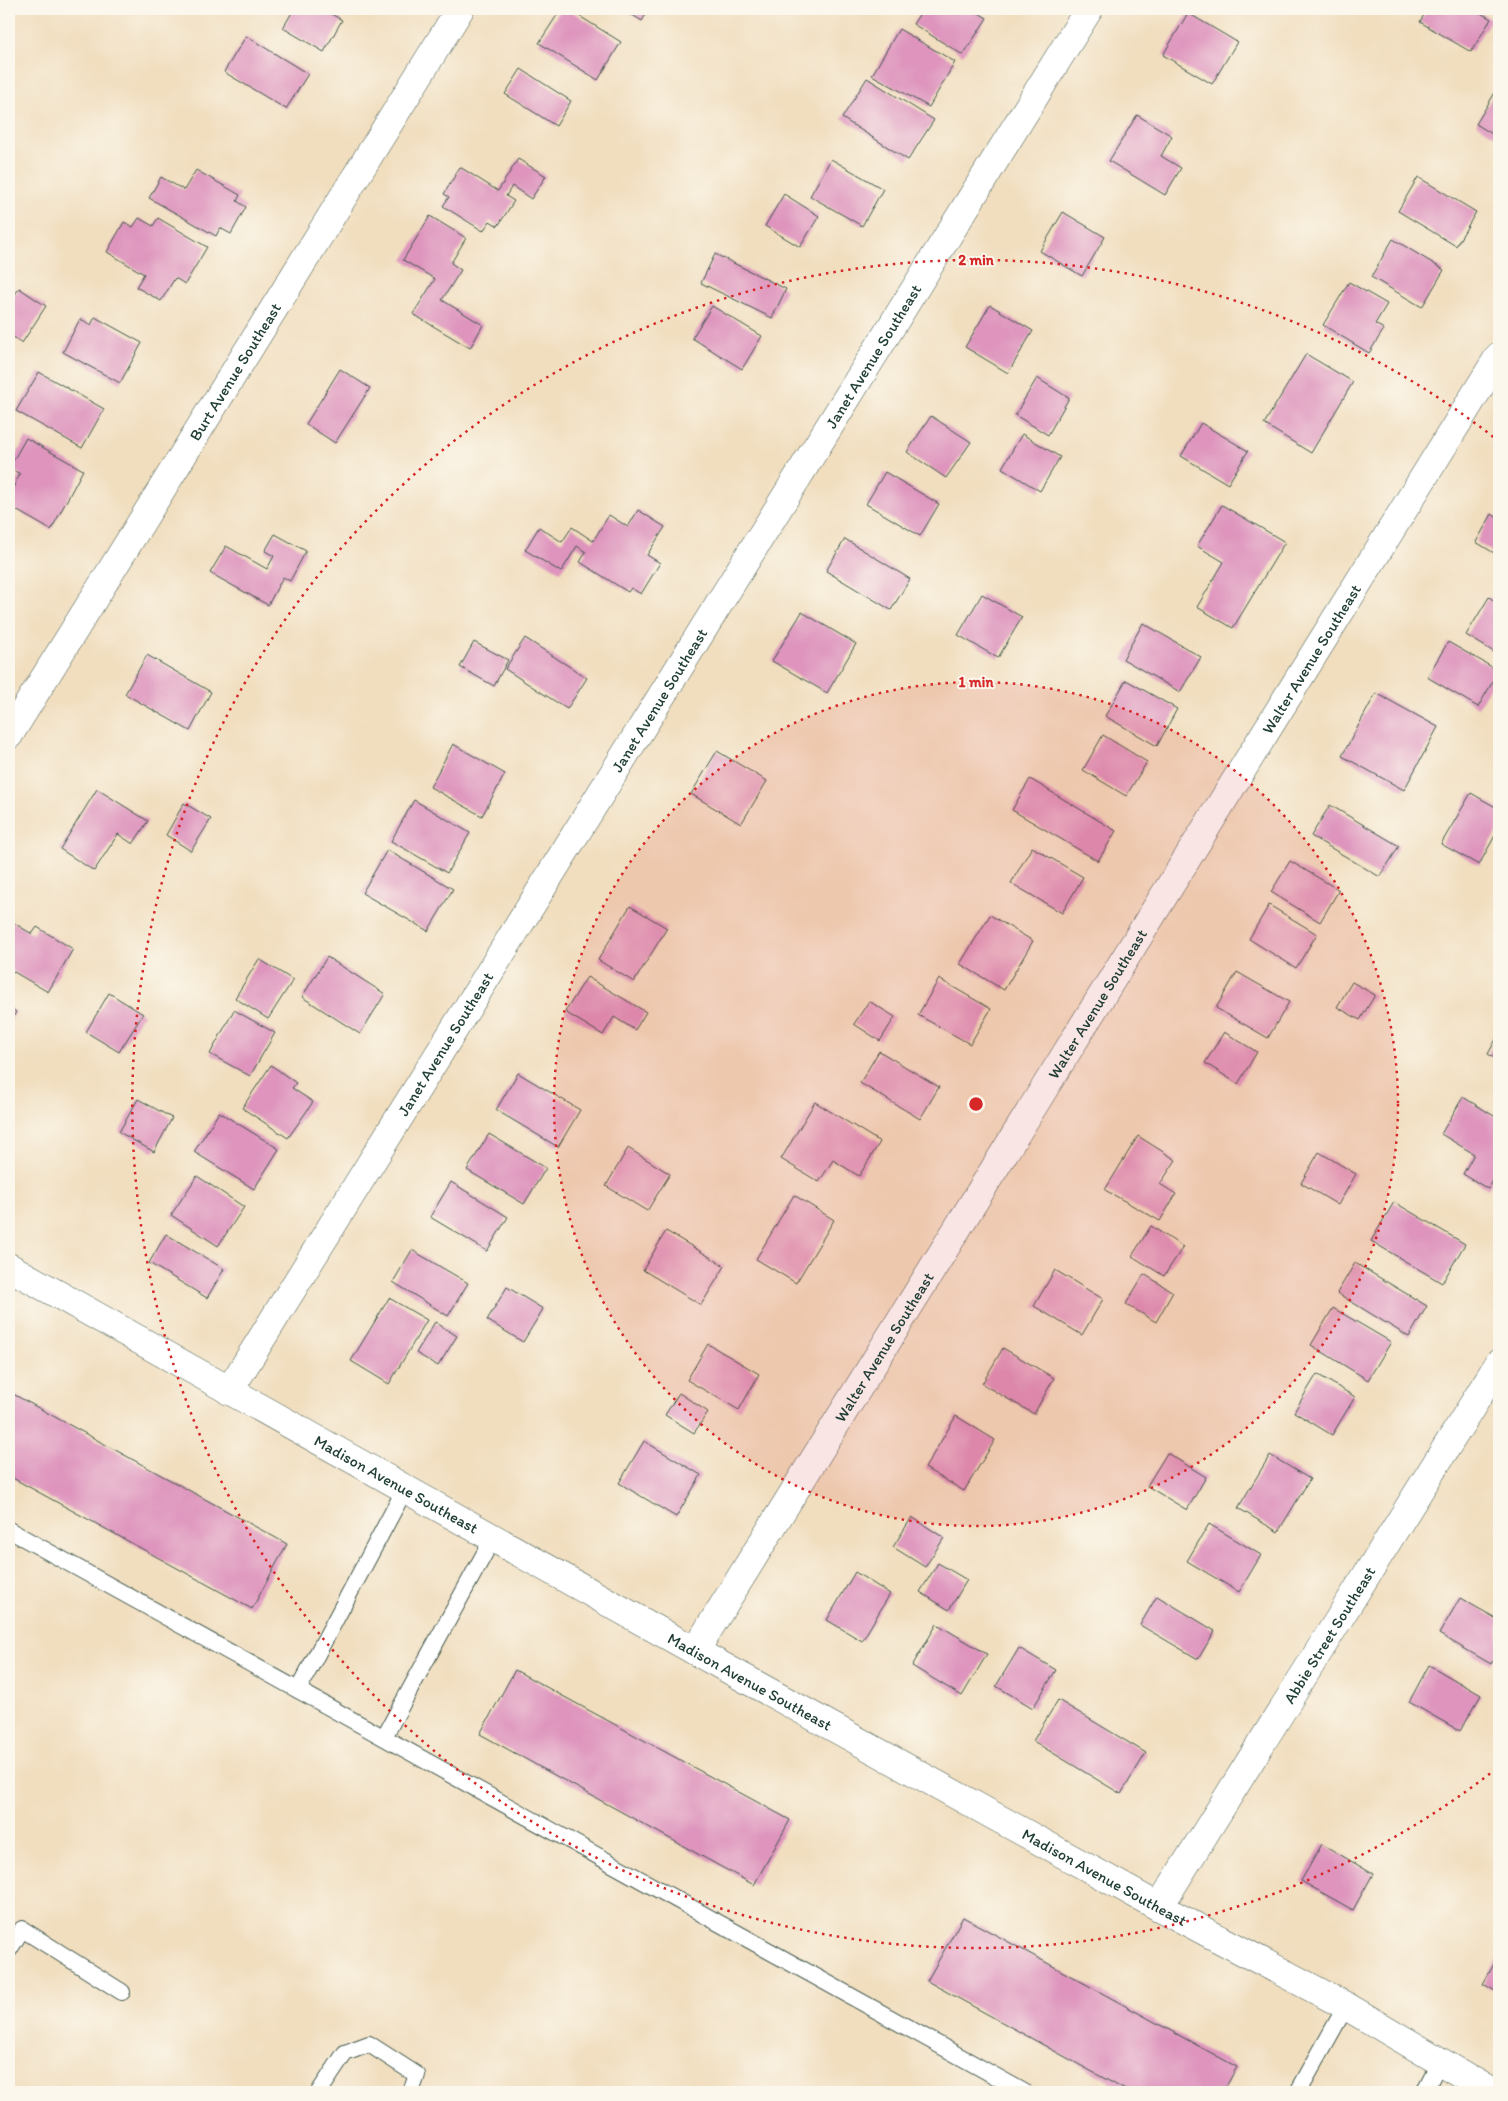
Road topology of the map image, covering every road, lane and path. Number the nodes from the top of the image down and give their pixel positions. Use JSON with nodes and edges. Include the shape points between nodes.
{"nodes":[{"id":1,"x":460,"y":9,"type":"edge"},
{"id":2,"x":1089,"y":9,"type":"edge"},
{"id":3,"x":1499,"y":356,"type":"edge"},
{"id":4,"x":9,"y":735,"type":"edge"},
{"id":5,"x":9,"y":1267,"type":"edge"},
{"id":6,"x":1499,"y":1362,"type":"edge"},
{"id":7,"x":229,"y":1391,"type":"junction"},
{"id":8,"x":405,"y":1489,"type":"junction"},
{"id":9,"x":9,"y":1530,"type":"edge"},
{"id":10,"x":494,"y":1538,"type":"junction"},
{"id":11,"x":694,"y":1650,"type":"junction"},
{"id":12,"x":298,"y":1690,"type":"junction"},
{"id":13,"x":384,"y":1737,"type":"junction"},
{"id":14,"x":1159,"y":1907,"type":"junction"},
{"id":15,"x":9,"y":1950,"type":"edge"},
{"id":16,"x":122,"y":1992,"type":"dead end"},
{"id":17,"x":1346,"y":2006,"type":"junction"},
{"id":18,"x":1440,"y":2061,"type":"junction"},
{"id":19,"x":319,"y":2092,"type":"edge"},
{"id":20,"x":411,"y":2092,"type":"edge"},
{"id":21,"x":1024,"y":2092,"type":"edge"},
{"id":22,"x":1298,"y":2092,"type":"edge"},
{"id":23,"x":1424,"y":2092,"type":"edge"},
{"id":24,"x":1492,"y":2092,"type":"edge"}],
"edges":[{"from":1,"to":4,"type":"street","name":"Burt Avenue Southeast"},
{"from":2,"to":7,"type":"street","name":"Janet Avenue Southeast"},
{"from":3,"to":11,"type":"street","name":"Walter Avenue Southeast"},
{"from":5,"to":7,"type":"street","name":"Madison Avenue Southeast"},
{"from":6,"to":14,"type":"street","name":"Abbie Street Southeast"},
{"from":7,"to":8,"type":"street","name":"Madison Avenue Southeast"},
{"from":8,"to":10,"type":"street","name":"Madison Avenue Southeast"},
{"from":8,"to":12,"type":"lane"},
{"from":9,"to":12,"type":"lane"},
{"from":10,"to":11,"type":"street","name":"Madison Avenue Southeast"},
{"from":10,"to":13,"type":"lane"},
{"from":11,"to":14,"type":"street","name":"Madison Avenue Southeast"},
{"from":12,"to":13,"type":"lane"},
{"from":13,"to":21,"type":"lane"},
{"from":14,"to":17,"type":"street","name":"Madison Avenue Southeast"},
{"from":15,"to":16,"type":"lane","via":[[22,1929]]},
{"from":17,"to":18,"type":"street","name":"Madison Avenue Southeast"},
{"from":17,"to":22,"type":"lane"},
{"from":18,"to":23,"type":"lane"},
{"from":18,"to":24,"type":"street","name":"Madison Avenue Southeast"},
{"from":19,"to":20,"type":"lane","via":[[345,2052],[369,2044],[417,2075]]}]}
